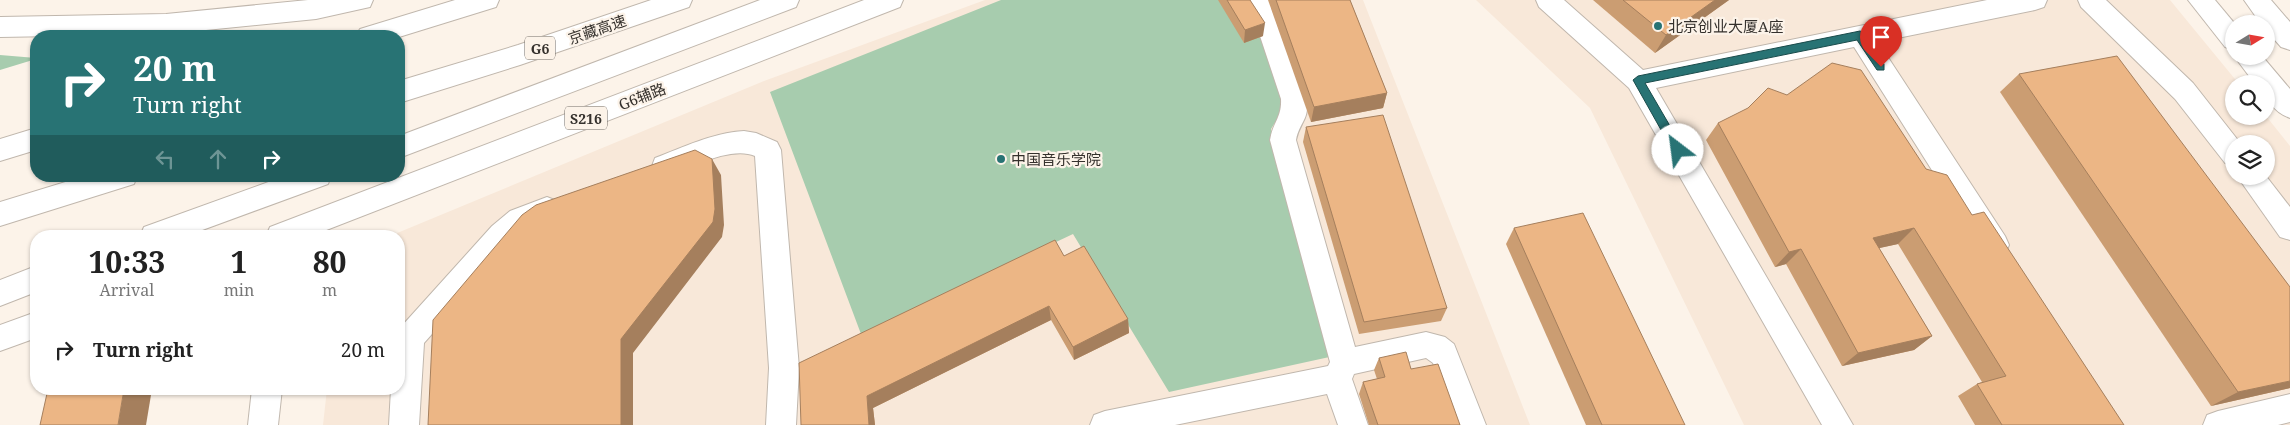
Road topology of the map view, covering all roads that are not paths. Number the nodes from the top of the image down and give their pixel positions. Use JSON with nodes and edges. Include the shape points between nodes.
{"nodes":[{"id":1,"x":361,"y":0,"type":"edge"},
{"id":2,"x":487,"y":0,"type":"edge"},
{"id":3,"x":680,"y":0,"type":"edge"},
{"id":4,"x":787,"y":0,"type":"edge"},
{"id":5,"x":891,"y":0,"type":"edge"},
{"id":6,"x":1260,"y":0,"type":"edge"},
{"id":7,"x":1548,"y":0,"type":"edge"},
{"id":8,"x":2035,"y":0,"type":"edge"},
{"id":9,"x":2090,"y":0,"type":"edge"},
{"id":10,"x":2200,"y":0,"type":"edge"},
{"id":11,"x":2256,"y":0,"type":"edge"},
{"id":12,"x":1943,"y":8,"type":"edge"},
{"id":13,"x":6,"y":26,"type":"edge"},
{"id":14,"x":2225,"y":29,"type":"edge"},
{"id":15,"x":389,"y":30,"type":"edge"},
{"id":16,"x":1860,"y":35,"type":"junction"},
{"id":17,"x":2290,"y":40,"type":"edge"},
{"id":18,"x":2255,"y":65,"type":"edge"},
{"id":19,"x":1638,"y":80,"type":"junction"},
{"id":20,"x":405,"y":90,"type":"edge"},
{"id":21,"x":2290,"y":107,"type":"edge"},
{"id":22,"x":30,"y":141,"type":"edge"},
{"id":23,"x":405,"y":144,"type":"edge"},
{"id":24,"x":2225,"y":144,"type":"edge"},
{"id":25,"x":0,"y":150,"type":"edge"},
{"id":26,"x":639,"y":175,"type":"edge"},
{"id":27,"x":104,"y":182,"type":"edge"},
{"id":28,"x":302,"y":182,"type":"edge"},
{"id":29,"x":2257,"y":185,"type":"edge"},
{"id":30,"x":575,"y":199,"type":"edge"},
{"id":31,"x":0,"y":214,"type":"edge"},
{"id":32,"x":2290,"y":228,"type":"edge"},
{"id":33,"x":170,"y":230,"type":"edge"},
{"id":34,"x":298,"y":230,"type":"edge"},
{"id":35,"x":2009,"y":267,"type":"edge"},
{"id":36,"x":30,"y":281,"type":"edge"},
{"id":37,"x":0,"y":293,"type":"edge"},
{"id":38,"x":30,"y":327,"type":"edge"},
{"id":39,"x":0,"y":338,"type":"edge"},
{"id":40,"x":1341,"y":370,"type":"junction"},
{"id":41,"x":266,"y":395,"type":"edge"},
{"id":42,"x":2290,"y":408,"type":"edge"},
{"id":43,"x":263,"y":425,"type":"edge"},
{"id":44,"x":404,"y":425,"type":"edge"},
{"id":45,"x":781,"y":425,"type":"edge"},
{"id":46,"x":1105,"y":425,"type":"edge"},
{"id":47,"x":1353,"y":425,"type":"edge"},
{"id":48,"x":1471,"y":425,"type":"edge"},
{"id":49,"x":1838,"y":425,"type":"edge"},
{"id":50,"x":2218,"y":425,"type":"edge"}],
"edges":[{"from":1,"to":13,"type":"main road","via":[[316,9],[175,23]]},
{"from":2,"to":15,"type":"main road"},
{"from":3,"to":20,"type":"main road","name":"京藏高速","number":"G6"},
{"from":4,"to":23,"type":"main road"},
{"from":5,"to":34,"type":"main road","name":"G6辅路","number":"S216"},
{"from":6,"to":40,"type":"main road","via":[[1294,100],[1295,113],[1283,140]]},
{"from":7,"to":19,"type":"main road"},
{"from":8,"to":12,"type":"main road"},
{"from":9,"to":24,"type":"main road","via":[[2179,85]]},
{"from":10,"to":14,"type":"main road"},
{"from":11,"to":17,"type":"main road"},
{"from":12,"to":16,"type":"main road"},
{"from":16,"to":19,"type":"main road"},
{"from":16,"to":35,"type":"main road"},
{"from":18,"to":21,"type":"main road"},
{"from":19,"to":49,"type":"main road"},
{"from":22,"to":25,"type":"main road"},
{"from":26,"to":45,"type":"main road","via":[[731,142],[757,142],[768,150],[784,368]]},
{"from":27,"to":31,"type":"main road"},
{"from":28,"to":33,"type":"main road"},
{"from":29,"to":32,"type":"main road"},
{"from":30,"to":44,"type":"main road","via":[[520,219],[410,338]]},
{"from":36,"to":37,"type":"main road"},
{"from":38,"to":39,"type":"main road"},
{"from":40,"to":46,"type":"main road"},
{"from":40,"to":47,"type":"main road"},
{"from":40,"to":48,"type":"main road","via":[[1426,345],[1435,346],[1444,354]]},
{"from":41,"to":43,"type":"main road"},
{"from":42,"to":50,"type":"main road"}]}
